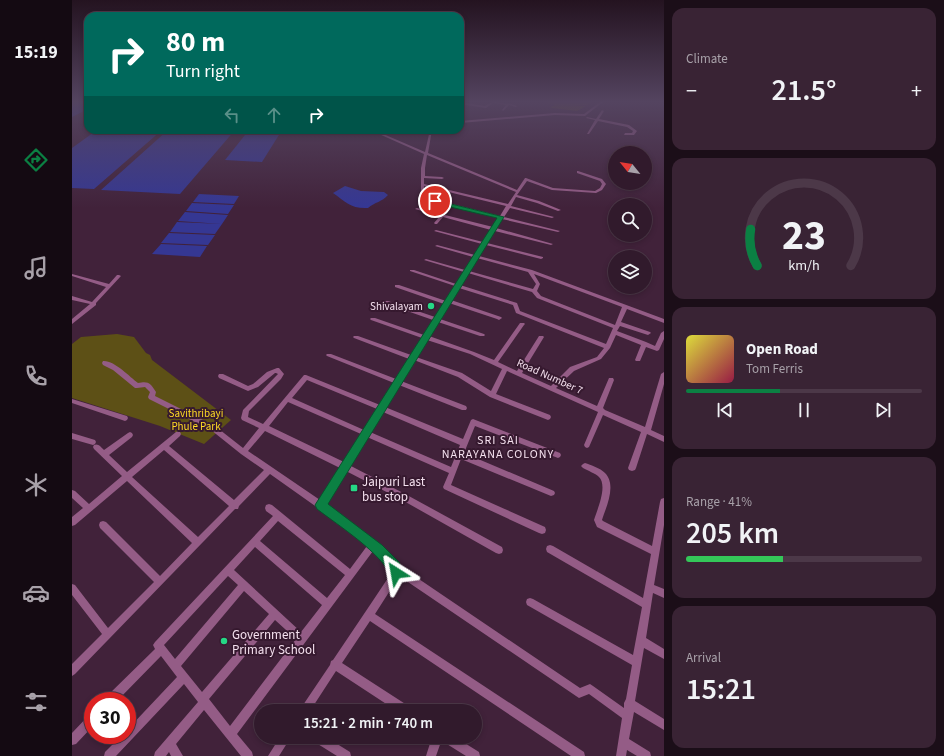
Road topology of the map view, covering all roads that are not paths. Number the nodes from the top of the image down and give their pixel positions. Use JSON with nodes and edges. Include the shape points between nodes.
{"nodes":[{"id":1,"x":389,"y":137,"type":"edge"},
{"id":2,"x":429,"y":137,"type":"edge"},
{"id":3,"x":426,"y":152,"type":"junction"},
{"id":4,"x":578,"y":172,"type":"dead end"},
{"id":5,"x":423,"y":177,"type":"junction"},
{"id":6,"x":442,"y":178,"type":"dead end"},
{"id":7,"x":423,"y":185,"type":"junction"},
{"id":8,"x":518,"y":191,"type":"junction"},
{"id":9,"x":515,"y":196,"type":"junction"},
{"id":10,"x":508,"y":206,"type":"junction"},
{"id":11,"x":417,"y":210,"type":"dead end"},
{"id":12,"x":559,"y":210,"type":"dead end"},
{"id":13,"x":442,"y":216,"type":"junction"},
{"id":14,"x":552,"y":216,"type":"dead end"},
{"id":15,"x":501,"y":217,"type":"junction"},
{"id":16,"x":436,"y":223,"type":"dead end"},
{"id":17,"x":494,"y":229,"type":"junction"},
{"id":18,"x":436,"y":231,"type":"dead end"},
{"id":19,"x":558,"y":231,"type":"dead end"},
{"id":20,"x":485,"y":243,"type":"junction"},
{"id":21,"x":551,"y":244,"type":"dead end"},
{"id":22,"x":437,"y":246,"type":"dead end"},
{"id":23,"x":476,"y":257,"type":"junction"},
{"id":24,"x":541,"y":258,"type":"dead end"},
{"id":25,"x":426,"y":260,"type":"dead end"},
{"id":26,"x":412,"y":271,"type":"dead end"},
{"id":27,"x":530,"y":271,"type":"junction"},
{"id":28,"x":466,"y":272,"type":"junction"},
{"id":29,"x":72,"y":275,"type":"edge"},
{"id":30,"x":119,"y":276,"type":"dead end"},
{"id":31,"x":110,"y":286,"type":"junction"},
{"id":32,"x":396,"y":286,"type":"dead end"},
{"id":33,"x":458,"y":286,"type":"junction"},
{"id":34,"x":534,"y":292,"type":"junction"},
{"id":35,"x":72,"y":298,"type":"edge"},
{"id":36,"x":386,"y":302,"type":"dead end"},
{"id":37,"x":448,"y":302,"type":"junction"},
{"id":38,"x":94,"y":304,"type":"junction"},
{"id":39,"x":625,"y":307,"type":"junction"},
{"id":40,"x":499,"y":318,"type":"dead end"},
{"id":41,"x":373,"y":319,"type":"dead end"},
{"id":42,"x":437,"y":319,"type":"junction"},
{"id":43,"x":664,"y":321,"type":"edge"},
{"id":44,"x":72,"y":322,"type":"edge"},
{"id":45,"x":522,"y":324,"type":"dead end"},
{"id":46,"x":616,"y":327,"type":"junction"},
{"id":47,"x":664,"y":333,"type":"edge"},
{"id":48,"x":648,"y":334,"type":"dead end"},
{"id":49,"x":482,"y":335,"type":"dead end"},
{"id":50,"x":425,"y":336,"type":"junction"},
{"id":51,"x":356,"y":337,"type":"dead end"},
{"id":52,"x":541,"y":337,"type":"dead end"},
{"id":53,"x":644,"y":343,"type":"junction"},
{"id":54,"x":608,"y":348,"type":"junction"},
{"id":55,"x":329,"y":355,"type":"dead end"},
{"id":56,"x":412,"y":358,"type":"junction"},
{"id":57,"x":638,"y":360,"type":"dead end"},
{"id":58,"x":105,"y":363,"type":"dead end"},
{"id":59,"x":495,"y":363,"type":"junction"},
{"id":60,"x":506,"y":368,"type":"junction"},
{"id":61,"x":519,"y":373,"type":"junction"},
{"id":62,"x":664,"y":374,"type":"edge"},
{"id":63,"x":221,"y":376,"type":"dead end"},
{"id":64,"x":611,"y":380,"type":"dead end"},
{"id":65,"x":398,"y":382,"type":"junction"},
{"id":66,"x":552,"y":388,"type":"junction"},
{"id":67,"x":492,"y":395,"type":"junction"},
{"id":68,"x":287,"y":399,"type":"junction"},
{"id":69,"x":72,"y":401,"type":"edge"},
{"id":70,"x":464,"y":408,"type":"dead end"},
{"id":71,"x":381,"y":409,"type":"junction"},
{"id":72,"x":600,"y":409,"type":"junction"},
{"id":73,"x":548,"y":417,"type":"dead end"},
{"id":74,"x":125,"y":418,"type":"dead end"},
{"id":75,"x":264,"y":427,"type":"junction"},
{"id":76,"x":646,"y":430,"type":"junction"},
{"id":77,"x":130,"y":434,"type":"dead end"},
{"id":78,"x":178,"y":434,"type":"dead end"},
{"id":79,"x":365,"y":434,"type":"junction"},
{"id":80,"x":72,"y":436,"type":"edge"},
{"id":81,"x":664,"y":439,"type":"edge"},
{"id":82,"x":464,"y":443,"type":"junction"},
{"id":83,"x":587,"y":445,"type":"dead end"},
{"id":84,"x":164,"y":446,"type":"junction"},
{"id":85,"x":243,"y":452,"type":"junction"},
{"id":86,"x":105,"y":454,"type":"junction"},
{"id":87,"x":460,"y":455,"type":"junction"},
{"id":88,"x":558,"y":455,"type":"dead end"},
{"id":89,"x":345,"y":466,"type":"junction"},
{"id":90,"x":585,"y":466,"type":"dead end"},
{"id":91,"x":632,"y":468,"type":"dead end"},
{"id":92,"x":269,"y":470,"type":"junction"},
{"id":93,"x":453,"y":472,"type":"junction"},
{"id":94,"x":128,"y":476,"type":"junction"},
{"id":95,"x":72,"y":493,"type":"edge"},
{"id":96,"x":551,"y":494,"type":"dead end"},
{"id":97,"x":664,"y":502,"type":"edge"},
{"id":98,"x":321,"y":505,"type":"junction"},
{"id":99,"x":235,"y":506,"type":"junction"},
{"id":100,"x":88,"y":508,"type":"junction"},
{"id":101,"x":270,"y":508,"type":"dead end"},
{"id":102,"x":278,"y":516,"type":"junction"},
{"id":103,"x":72,"y":522,"type":"edge"},
{"id":104,"x":103,"y":524,"type":"dead end"},
{"id":105,"x":542,"y":530,"type":"dead end"},
{"id":106,"x":661,"y":535,"type":"edge"},
{"id":107,"x":254,"y":541,"type":"junction"},
{"id":108,"x":198,"y":543,"type":"junction"},
{"id":109,"x":373,"y":545,"type":"junction"},
{"id":110,"x":550,"y":549,"type":"dead end"},
{"id":111,"x":499,"y":550,"type":"dead end"},
{"id":112,"x":655,"y":552,"type":"junction"},
{"id":113,"x":228,"y":570,"type":"junction"},
{"id":114,"x":396,"y":573,"type":"junction"},
{"id":115,"x":350,"y":574,"type":"junction"},
{"id":116,"x":160,"y":582,"type":"junction"},
{"id":117,"x":243,"y":585,"type":"junction"},
{"id":118,"x":650,"y":587,"type":"junction"},
{"id":119,"x":72,"y":588,"type":"edge"},
{"id":120,"x":664,"y":594,"type":"edge"},
{"id":121,"x":530,"y":602,"type":"dead end"},
{"id":122,"x":327,"y":604,"type":"junction"},
{"id":123,"x":647,"y":605,"type":"junction"},
{"id":124,"x":274,"y":615,"type":"junction"},
{"id":125,"x":370,"y":616,"type":"junction"},
{"id":126,"x":108,"y":635,"type":"junction"},
{"id":127,"x":301,"y":638,"type":"junction"},
{"id":128,"x":640,"y":640,"type":"junction"},
{"id":129,"x":161,"y":649,"type":"junction"},
{"id":130,"x":664,"y":654,"type":"edge"},
{"id":131,"x":636,"y":662,"type":"junction"},
{"id":132,"x":334,"y":664,"type":"junction"},
{"id":133,"x":175,"y":666,"type":"junction"},
{"id":134,"x":72,"y":671,"type":"edge"},
{"id":135,"x":184,"y":677,"type":"junction"},
{"id":136,"x":119,"y":692,"type":"edge"},
{"id":137,"x":204,"y":700,"type":"junction"},
{"id":138,"x":308,"y":704,"type":"edge"},
{"id":139,"x":395,"y":704,"type":"edge"},
{"id":140,"x":629,"y":704,"type":"junction"},
{"id":141,"x":626,"y":715,"type":"junction"},
{"id":142,"x":664,"y":725,"type":"edge"},
{"id":143,"x":84,"y":728,"type":"edge"},
{"id":144,"x":230,"y":734,"type":"junction"},
{"id":145,"x":72,"y":740,"type":"edge"},
{"id":146,"x":622,"y":741,"type":"junction"},
{"id":147,"x":170,"y":744,"type":"junction"},
{"id":148,"x":281,"y":744,"type":"edge"},
{"id":149,"x":328,"y":744,"type":"edge"},
{"id":150,"x":435,"y":744,"type":"edge"},
{"id":151,"x":457,"y":744,"type":"edge"},
{"id":152,"x":109,"y":756,"type":"edge"},
{"id":153,"x":159,"y":756,"type":"edge"},
{"id":154,"x":178,"y":756,"type":"edge"},
{"id":155,"x":248,"y":756,"type":"edge"},
{"id":156,"x":273,"y":756,"type":"edge"},
{"id":157,"x":346,"y":756,"type":"edge"},
{"id":158,"x":431,"y":756,"type":"edge"},
{"id":159,"x":475,"y":756,"type":"edge"},
{"id":160,"x":580,"y":756,"type":"edge"},
{"id":161,"x":621,"y":756,"type":"edge"},
{"id":162,"x":646,"y":756,"type":"edge"}],
"edges":[{"from":1,"to":3,"type":"street"},
{"from":2,"to":3,"type":"street"},
{"from":3,"to":5,"type":"street"},
{"from":3,"to":8,"type":"street"},
{"from":4,"to":8,"type":"street","via":[[601,180],[604,184],[596,192],[552,189],[526,179]]},
{"from":5,"to":6,"type":"street"},
{"from":5,"to":7,"type":"street"},
{"from":7,"to":10,"type":"street"},
{"from":7,"to":15,"type":"street","via":[[422,198]]},
{"from":8,"to":9,"type":"street"},
{"from":9,"to":10,"type":"street"},
{"from":9,"to":12,"type":"street"},
{"from":10,"to":14,"type":"street"},
{"from":10,"to":15,"type":"street"},
{"from":11,"to":13,"type":"street"},
{"from":13,"to":16,"type":"street"},
{"from":13,"to":17,"type":"street"},
{"from":15,"to":17,"type":"street"},
{"from":15,"to":19,"type":"street"},
{"from":17,"to":20,"type":"street"},
{"from":17,"to":21,"type":"street"},
{"from":18,"to":20,"type":"street"},
{"from":20,"to":23,"type":"street"},
{"from":20,"to":24,"type":"street"},
{"from":22,"to":23,"type":"street"},
{"from":23,"to":27,"type":"street"},
{"from":23,"to":28,"type":"street"},
{"from":25,"to":28,"type":"street"},
{"from":26,"to":33,"type":"street"},
{"from":27,"to":34,"type":"street","via":[[538,284]]},
{"from":27,"to":39,"type":"street"},
{"from":28,"to":33,"type":"street"},
{"from":28,"to":34,"type":"street"},
{"from":29,"to":31,"type":"street"},
{"from":30,"to":31,"type":"street"},
{"from":31,"to":38,"type":"street"},
{"from":32,"to":37,"type":"street"},
{"from":33,"to":37,"type":"street"},
{"from":33,"to":54,"type":"street","via":[[515,304],[518,312]]},
{"from":34,"to":46,"type":"street","via":[[539,297]]},
{"from":35,"to":38,"type":"street"},
{"from":36,"to":42,"type":"street"},
{"from":37,"to":40,"type":"street"},
{"from":37,"to":42,"type":"street"},
{"from":38,"to":44,"type":"street"},
{"from":39,"to":43,"type":"street"},
{"from":39,"to":46,"type":"street"},
{"from":41,"to":50,"type":"street","name":"Road Number 7"},
{"from":42,"to":49,"type":"street"},
{"from":42,"to":50,"type":"street"},
{"from":45,"to":59,"type":"street"},
{"from":46,"to":48,"type":"street"},
{"from":46,"to":53,"type":"street"},
{"from":46,"to":54,"type":"street"},
{"from":47,"to":53,"type":"street","via":[[658,349]]},
{"from":50,"to":56,"type":"street"},
{"from":50,"to":59,"type":"street","name":"Road Number 7"},
{"from":51,"to":56,"type":"street"},
{"from":52,"to":61,"type":"street"},
{"from":53,"to":57,"type":"street"},
{"from":54,"to":66,"type":"street","via":[[599,358],[572,369]]},
{"from":55,"to":65,"type":"street"},
{"from":56,"to":65,"type":"street"},
{"from":56,"to":67,"type":"street","via":[[460,376]]},
{"from":58,"to":85,"type":"street","via":[[116,368],[137,386],[149,385],[153,392],[151,397],[213,428]]},
{"from":59,"to":60,"type":"street","name":"Road Number 7"},
{"from":60,"to":61,"type":"street","name":"Road Number 7"},
{"from":60,"to":67,"type":"street"},
{"from":61,"to":66,"type":"street","name":"Road Number 7"},
{"from":62,"to":76,"type":"street"},
{"from":63,"to":75,"type":"street","via":[[248,389],[272,371],[277,370],[281,374],[243,414],[244,418]]},
{"from":64,"to":72,"type":"street"},
{"from":65,"to":70,"type":"street"},
{"from":65,"to":71,"type":"street"},
{"from":66,"to":72,"type":"street","name":"Road Number 7"},
{"from":67,"to":73,"type":"street"},
{"from":68,"to":71,"type":"street","via":[[306,378]]},
{"from":68,"to":75,"type":"street"},
{"from":68,"to":79,"type":"street"},
{"from":69,"to":74,"type":"street"},
{"from":71,"to":79,"type":"street"},
{"from":71,"to":82,"type":"street"},
{"from":72,"to":76,"type":"street","name":"Road Number 7"},
{"from":72,"to":83,"type":"street"},
{"from":75,"to":85,"type":"street"},
{"from":75,"to":89,"type":"street"},
{"from":76,"to":81,"type":"street","name":"Road Number 7"},
{"from":76,"to":91,"type":"street"},
{"from":77,"to":86,"type":"street"},
{"from":78,"to":84,"type":"street"},
{"from":79,"to":89,"type":"street"},
{"from":79,"to":93,"type":"street"},
{"from":80,"to":86,"type":"street","via":[[95,445]]},
{"from":82,"to":87,"type":"street"},
{"from":82,"to":88,"type":"street","via":[[472,422]]},
{"from":84,"to":94,"type":"street"},
{"from":84,"to":99,"type":"street"},
{"from":85,"to":92,"type":"street"},
{"from":86,"to":94,"type":"street"},
{"from":87,"to":93,"type":"street"},
{"from":87,"to":96,"type":"street"},
{"from":89,"to":98,"type":"street"},
{"from":89,"to":111,"type":"street"},
{"from":90,"to":112,"type":"street","via":[[606,479],[607,486],[598,520],[600,524]]},
{"from":92,"to":98,"type":"street"},
{"from":92,"to":99,"type":"street"},
{"from":93,"to":105,"type":"street","via":[[447,487]]},
{"from":94,"to":100,"type":"street"},
{"from":94,"to":108,"type":"street"},
{"from":95,"to":100,"type":"street"},
{"from":97,"to":106,"type":"street"},
{"from":98,"to":109,"type":"street"},
{"from":99,"to":108,"type":"street"},
{"from":100,"to":103,"type":"street"},
{"from":101,"to":102,"type":"street"},
{"from":102,"to":107,"type":"street"},
{"from":102,"to":115,"type":"street"},
{"from":104,"to":116,"type":"street"},
{"from":106,"to":112,"type":"street"},
{"from":107,"to":113,"type":"street"},
{"from":107,"to":122,"type":"street"},
{"from":108,"to":116,"type":"street"},
{"from":109,"to":114,"type":"street","via":[[394,566]]},
{"from":109,"to":115,"type":"street"},
{"from":110,"to":123,"type":"street"},
{"from":112,"to":118,"type":"street"},
{"from":113,"to":117,"type":"street"},
{"from":113,"to":129,"type":"street","via":[[158,646]]},
{"from":114,"to":125,"type":"street"},
{"from":114,"to":141,"type":"street","via":[[407,576],[579,693],[590,689]]},
{"from":115,"to":122,"type":"street"},
{"from":116,"to":126,"type":"street"},
{"from":117,"to":124,"type":"street"},
{"from":117,"to":133,"type":"street"},
{"from":118,"to":120,"type":"street"},
{"from":118,"to":123,"type":"street"},
{"from":119,"to":126,"type":"street"},
{"from":121,"to":131,"type":"street"},
{"from":122,"to":127,"type":"street"},
{"from":123,"to":128,"type":"street"},
{"from":124,"to":127,"type":"street"},
{"from":124,"to":137,"type":"street"},
{"from":125,"to":132,"type":"street"},
{"from":125,"to":160,"type":"street"},
{"from":126,"to":134,"type":"street"},
{"from":127,"to":144,"type":"street"},
{"from":128,"to":130,"type":"street"},
{"from":128,"to":131,"type":"street"},
{"from":129,"to":133,"type":"street"},
{"from":129,"to":136,"type":"street"},
{"from":131,"to":140,"type":"street"},
{"from":132,"to":138,"type":"street"},
{"from":132,"to":139,"type":"street"},
{"from":133,"to":135,"type":"street"},
{"from":135,"to":137,"type":"street"},
{"from":135,"to":152,"type":"street"},
{"from":137,"to":144,"type":"street"},
{"from":137,"to":147,"type":"street"},
{"from":140,"to":141,"type":"street"},
{"from":140,"to":142,"type":"street"},
{"from":141,"to":146,"type":"street"},
{"from":143,"to":145,"type":"street"},
{"from":144,"to":155,"type":"street"},
{"from":146,"to":161,"type":"street"},
{"from":146,"to":162,"type":"street"},
{"from":147,"to":153,"type":"street"},
{"from":147,"to":154,"type":"street"},
{"from":148,"to":156,"type":"street"},
{"from":149,"to":157,"type":"street"},
{"from":150,"to":158,"type":"street"},
{"from":151,"to":159,"type":"street"}]}
